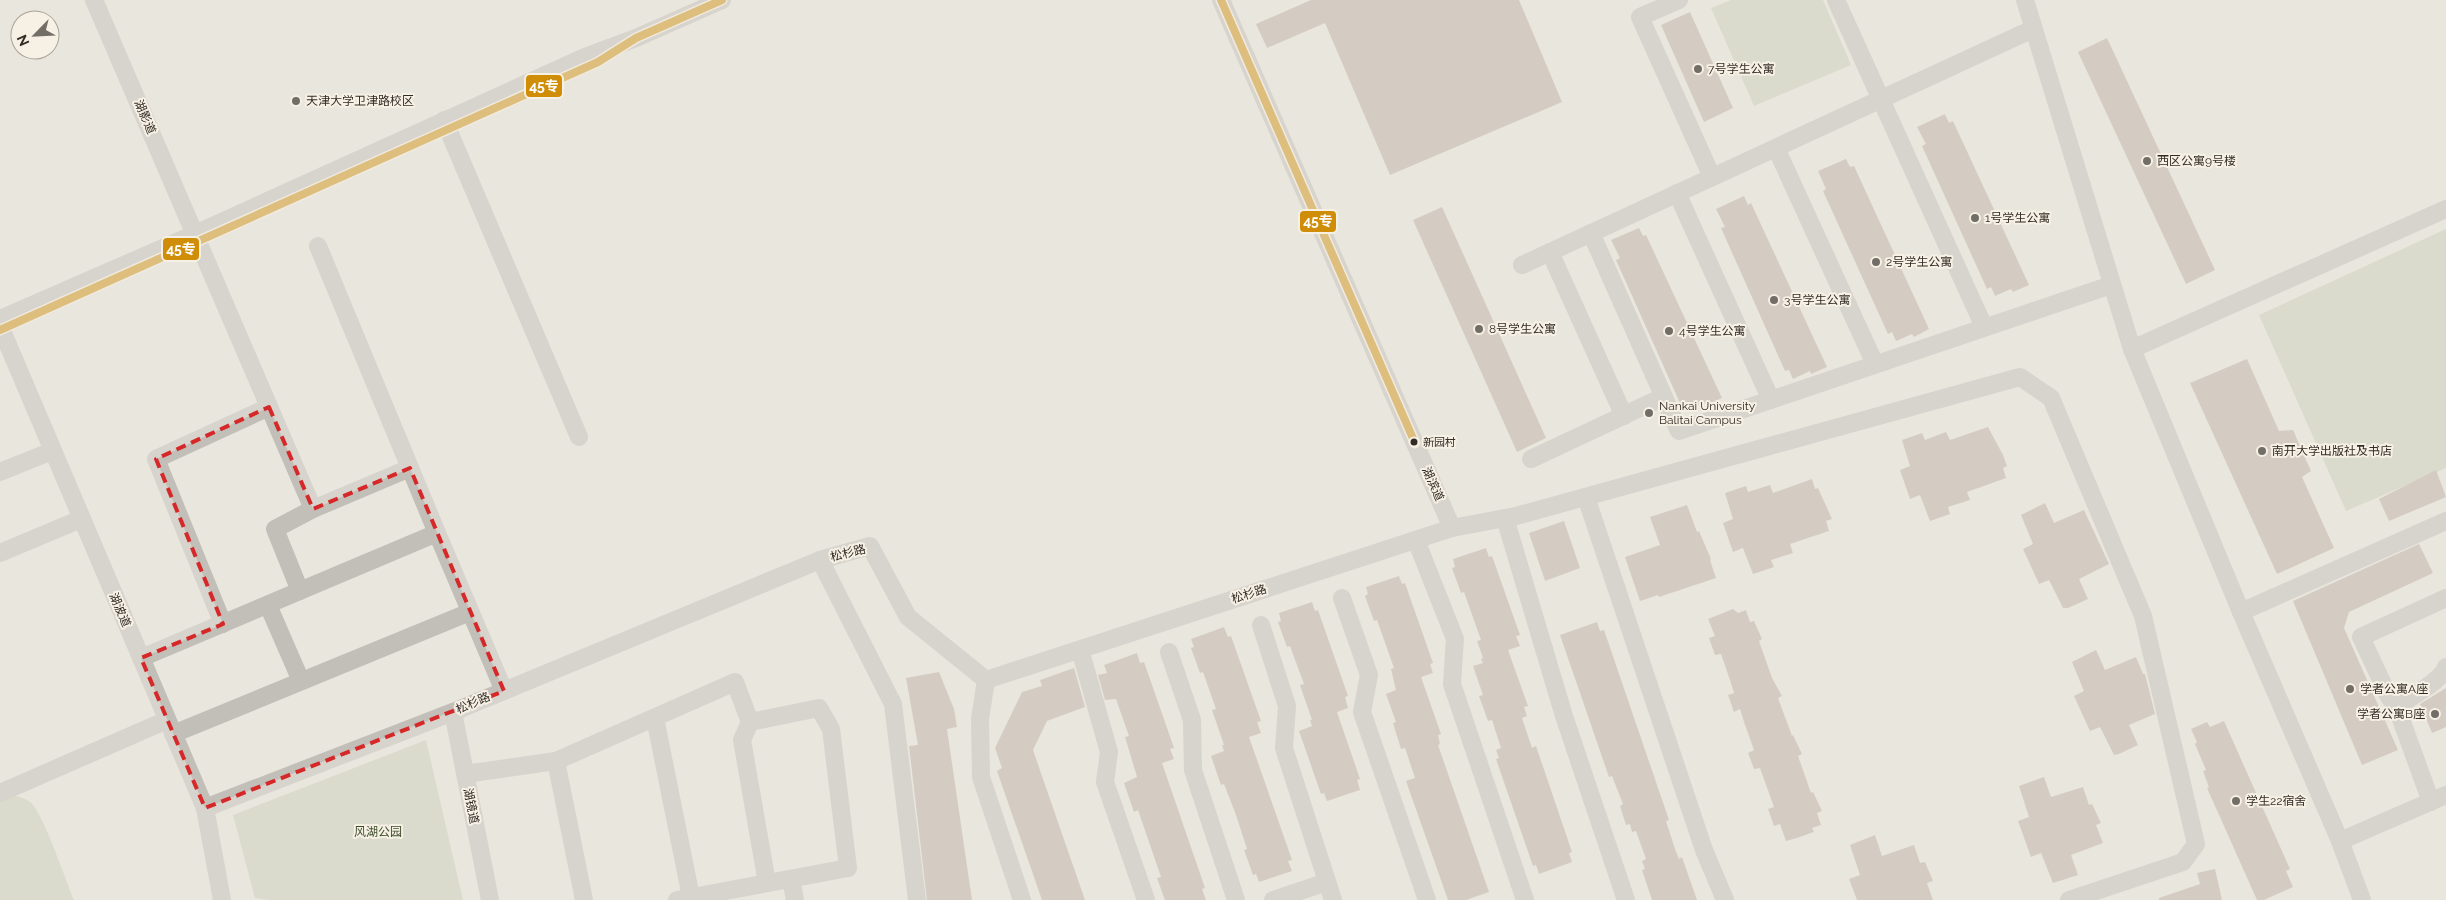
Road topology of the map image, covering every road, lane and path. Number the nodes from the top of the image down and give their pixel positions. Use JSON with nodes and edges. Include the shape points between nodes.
{"nodes":[{"id":1,"x":94,"y":0,"type":"edge"},
{"id":2,"x":722,"y":0,"type":"edge"},
{"id":3,"x":1221,"y":0,"type":"edge"},
{"id":4,"x":1679,"y":0,"type":"edge"},
{"id":5,"x":1836,"y":0,"type":"edge"},
{"id":6,"x":2025,"y":0,"type":"edge"},
{"id":7,"x":2033,"y":29,"type":"junction"},
{"id":8,"x":1880,"y":100,"type":"junction"},
{"id":9,"x":446,"y":125,"type":"junction"},
{"id":10,"x":1776,"y":148,"type":"junction"},
{"id":11,"x":1712,"y":177,"type":"junction"},
{"id":12,"x":1677,"y":193,"type":"junction"},
{"id":13,"x":2446,"y":209,"type":"edge"},
{"id":14,"x":1591,"y":233,"type":"junction"},
{"id":15,"x":197,"y":238,"type":"junction"},
{"id":16,"x":318,"y":246,"type":"dead end"},
{"id":17,"x":1550,"y":252,"type":"junction"},
{"id":18,"x":1522,"y":265,"type":"dead end"},
{"id":19,"x":2111,"y":284,"type":"junction"},
{"id":20,"x":0,"y":326,"type":"edge"},
{"id":21,"x":1984,"y":328,"type":"junction"},
{"id":22,"x":2132,"y":348,"type":"junction"},
{"id":23,"x":1876,"y":364,"type":"junction"},
{"id":24,"x":1663,"y":398,"type":"junction"},
{"id":25,"x":1771,"y":400,"type":"junction"},
{"id":26,"x":269,"y":407,"type":"junction"},
{"id":27,"x":1624,"y":416,"type":"junction"},
{"id":28,"x":579,"y":437,"type":"dead end"},
{"id":29,"x":52,"y":450,"type":"junction"},
{"id":30,"x":1531,"y":459,"type":"dead end"},
{"id":31,"x":410,"y":468,"type":"junction"},
{"id":32,"x":0,"y":472,"type":"edge"},
{"id":33,"x":1586,"y":497,"type":"junction"},
{"id":34,"x":313,"y":509,"type":"junction"},
{"id":35,"x":1505,"y":518,"type":"junction"},
{"id":36,"x":81,"y":519,"type":"junction"},
{"id":37,"x":2446,"y":520,"type":"edge"},
{"id":38,"x":1452,"y":528,"type":"junction"},
{"id":39,"x":437,"y":533,"type":"junction"},
{"id":40,"x":1416,"y":540,"type":"junction"},
{"id":41,"x":0,"y":552,"type":"edge"},
{"id":42,"x":820,"y":560,"type":"junction"},
{"id":43,"x":300,"y":591,"type":"junction"},
{"id":44,"x":1342,"y":598,"type":"dead end"},
{"id":45,"x":2446,"y":598,"type":"edge"},
{"id":46,"x":268,"y":605,"type":"junction"},
{"id":47,"x":470,"y":612,"type":"junction"},
{"id":48,"x":2241,"y":612,"type":"junction"},
{"id":49,"x":223,"y":624,"type":"junction"},
{"id":50,"x":1261,"y":625,"type":"dead end"},
{"id":51,"x":1169,"y":652,"type":"dead end"},
{"id":52,"x":141,"y":658,"type":"junction"},
{"id":53,"x":1083,"y":660,"type":"dead end"},
{"id":54,"x":2446,"y":667,"type":"edge"},
{"id":55,"x":986,"y":680,"type":"junction"},
{"id":56,"x":301,"y":681,"type":"junction"},
{"id":57,"x":504,"y":691,"type":"junction"},
{"id":58,"x":2397,"y":708,"type":"junction"},
{"id":59,"x":453,"y":712,"type":"junction"},
{"id":60,"x":655,"y":718,"type":"junction"},
{"id":61,"x":750,"y":722,"type":"junction"},
{"id":62,"x":170,"y":727,"type":"junction"},
{"id":63,"x":556,"y":761,"type":"junction"},
{"id":64,"x":465,"y":774,"type":"junction"},
{"id":65,"x":0,"y":793,"type":"edge"},
{"id":66,"x":2438,"y":798,"type":"edge"},
{"id":67,"x":205,"y":808,"type":"junction"},
{"id":68,"x":2340,"y":841,"type":"junction"},
{"id":69,"x":791,"y":879,"type":"junction"},
{"id":70,"x":1328,"y":882,"type":"junction"},
{"id":71,"x":767,"y":883,"type":"junction"},
{"id":72,"x":684,"y":899,"type":"edge"},
{"id":73,"x":222,"y":900,"type":"edge"},
{"id":74,"x":490,"y":900,"type":"edge"},
{"id":75,"x":584,"y":900,"type":"edge"},
{"id":76,"x":795,"y":900,"type":"edge"},
{"id":77,"x":916,"y":900,"type":"edge"},
{"id":78,"x":1022,"y":900,"type":"edge"},
{"id":79,"x":1146,"y":900,"type":"edge"},
{"id":80,"x":1236,"y":900,"type":"edge"},
{"id":81,"x":1273,"y":900,"type":"edge"},
{"id":82,"x":1333,"y":900,"type":"edge"},
{"id":83,"x":1427,"y":900,"type":"edge"},
{"id":84,"x":1525,"y":900,"type":"edge"},
{"id":85,"x":1626,"y":900,"type":"edge"},
{"id":86,"x":1725,"y":900,"type":"edge"},
{"id":87,"x":2069,"y":900,"type":"edge"},
{"id":88,"x":2362,"y":900,"type":"edge"}],
"edges":[{"from":1,"to":15,"type":"street","name":"湖影道"},
{"from":2,"to":9,"type":"street","via":[[585,57]]},
{"from":3,"to":38,"type":"street","name":"湖滨道"},
{"from":4,"to":11,"type":"street","via":[[1640,18]]},
{"from":5,"to":8,"type":"street"},
{"from":6,"to":7,"type":"street"},
{"from":7,"to":8,"type":"street"},
{"from":7,"to":19,"type":"street"},
{"from":8,"to":10,"type":"street"},
{"from":8,"to":21,"type":"street"},
{"from":9,"to":15,"type":"street"},
{"from":9,"to":28,"type":"street"},
{"from":10,"to":11,"type":"street"},
{"from":10,"to":23,"type":"street"},
{"from":11,"to":12,"type":"street"},
{"from":12,"to":14,"type":"street"},
{"from":12,"to":25,"type":"street"},
{"from":13,"to":22,"type":"street"},
{"from":14,"to":17,"type":"street"},
{"from":14,"to":24,"type":"street"},
{"from":15,"to":20,"type":"street"},
{"from":15,"to":26,"type":"street","name":"湖影道"},
{"from":16,"to":31,"type":"street"},
{"from":17,"to":18,"type":"street"},
{"from":17,"to":27,"type":"street"},
{"from":19,"to":21,"type":"street"},
{"from":19,"to":22,"type":"street"},
{"from":20,"to":29,"type":"street","name":"湖波道"},
{"from":21,"to":23,"type":"street"},
{"from":22,"to":48,"type":"street"},
{"from":23,"to":25,"type":"street"},
{"from":24,"to":25,"type":"street","via":[[1679,430]]},
{"from":24,"to":27,"type":"street"},
{"from":26,"to":34,"type":"street","name":"湖影道"},
{"from":26,"to":49,"type":"street","via":[[156,459]]},
{"from":27,"to":30,"type":"street"},
{"from":29,"to":32,"type":"street"},
{"from":29,"to":36,"type":"street","name":"湖波道"},
{"from":31,"to":34,"type":"street"},
{"from":31,"to":39,"type":"street"},
{"from":33,"to":35,"type":"street","name":"松杉路"},
{"from":33,"to":86,"type":"street","via":[[1701,840]]},
{"from":33,"to":87,"type":"street","name":"松杉路","via":[[2020,377],[2051,398],[2143,616],[2196,844],[2183,862]]},
{"from":34,"to":43,"type":"street","via":[[275,529]]},
{"from":35,"to":38,"type":"street","name":"松杉路"},
{"from":35,"to":85,"type":"street","via":[[1564,716]]},
{"from":36,"to":41,"type":"street"},
{"from":36,"to":52,"type":"street","name":"湖波道"},
{"from":37,"to":48,"type":"street"},
{"from":38,"to":40,"type":"street","name":"松杉路"},
{"from":39,"to":43,"type":"street"},
{"from":39,"to":47,"type":"street"},
{"from":40,"to":55,"type":"street","name":"松杉路"},
{"from":40,"to":84,"type":"street","via":[[1456,639],[1452,684]]},
{"from":42,"to":55,"type":"street","name":"松杉路","via":[[870,546],[908,617]]},
{"from":42,"to":57,"type":"street","name":"松杉路"},
{"from":42,"to":77,"type":"street","via":[[893,704]]},
{"from":43,"to":46,"type":"street"},
{"from":44,"to":83,"type":"street","via":[[1369,674],[1362,712]]},
{"from":45,"to":58,"type":"street","via":[[2361,637],[2389,698]]},
{"from":46,"to":49,"type":"street"},
{"from":46,"to":56,"type":"street"},
{"from":47,"to":56,"type":"street"},
{"from":47,"to":57,"type":"street"},
{"from":48,"to":68,"type":"street"},
{"from":49,"to":52,"type":"street"},
{"from":50,"to":70,"type":"street","via":[[1287,706],[1284,748]]},
{"from":51,"to":80,"type":"street","via":[[1192,720],[1193,770]]},
{"from":52,"to":62,"type":"street","name":"湖波道"},
{"from":53,"to":79,"type":"street","via":[[1109,752],[1105,782]]},
{"from":54,"to":58,"type":"street","via":[[2443,676]]},
{"from":55,"to":78,"type":"street","via":[[980,719],[981,777]]},
{"from":56,"to":62,"type":"street"},
{"from":57,"to":59,"type":"street","name":"松杉路"},
{"from":58,"to":66,"type":"street"},
{"from":59,"to":64,"type":"street","name":"湖镜道"},
{"from":59,"to":67,"type":"street","name":"松杉路"},
{"from":60,"to":61,"type":"street","via":[[735,682]]},
{"from":60,"to":63,"type":"street"},
{"from":60,"to":72,"type":"street"},
{"from":61,"to":69,"type":"street","via":[[819,708],[831,729],[848,868]]},
{"from":61,"to":71,"type":"street","via":[[742,740]]},
{"from":62,"to":65,"type":"street"},
{"from":62,"to":67,"type":"street","name":"湖波道"},
{"from":63,"to":64,"type":"street"},
{"from":63,"to":75,"type":"street"},
{"from":64,"to":74,"type":"street","name":"湖镜道"},
{"from":66,"to":68,"type":"street"},
{"from":67,"to":73,"type":"street","name":"湖波道"},
{"from":68,"to":88,"type":"street"},
{"from":69,"to":71,"type":"street"},
{"from":69,"to":76,"type":"street"},
{"from":70,"to":81,"type":"street"},
{"from":70,"to":82,"type":"street"},
{"from":71,"to":72,"type":"street"}]}
